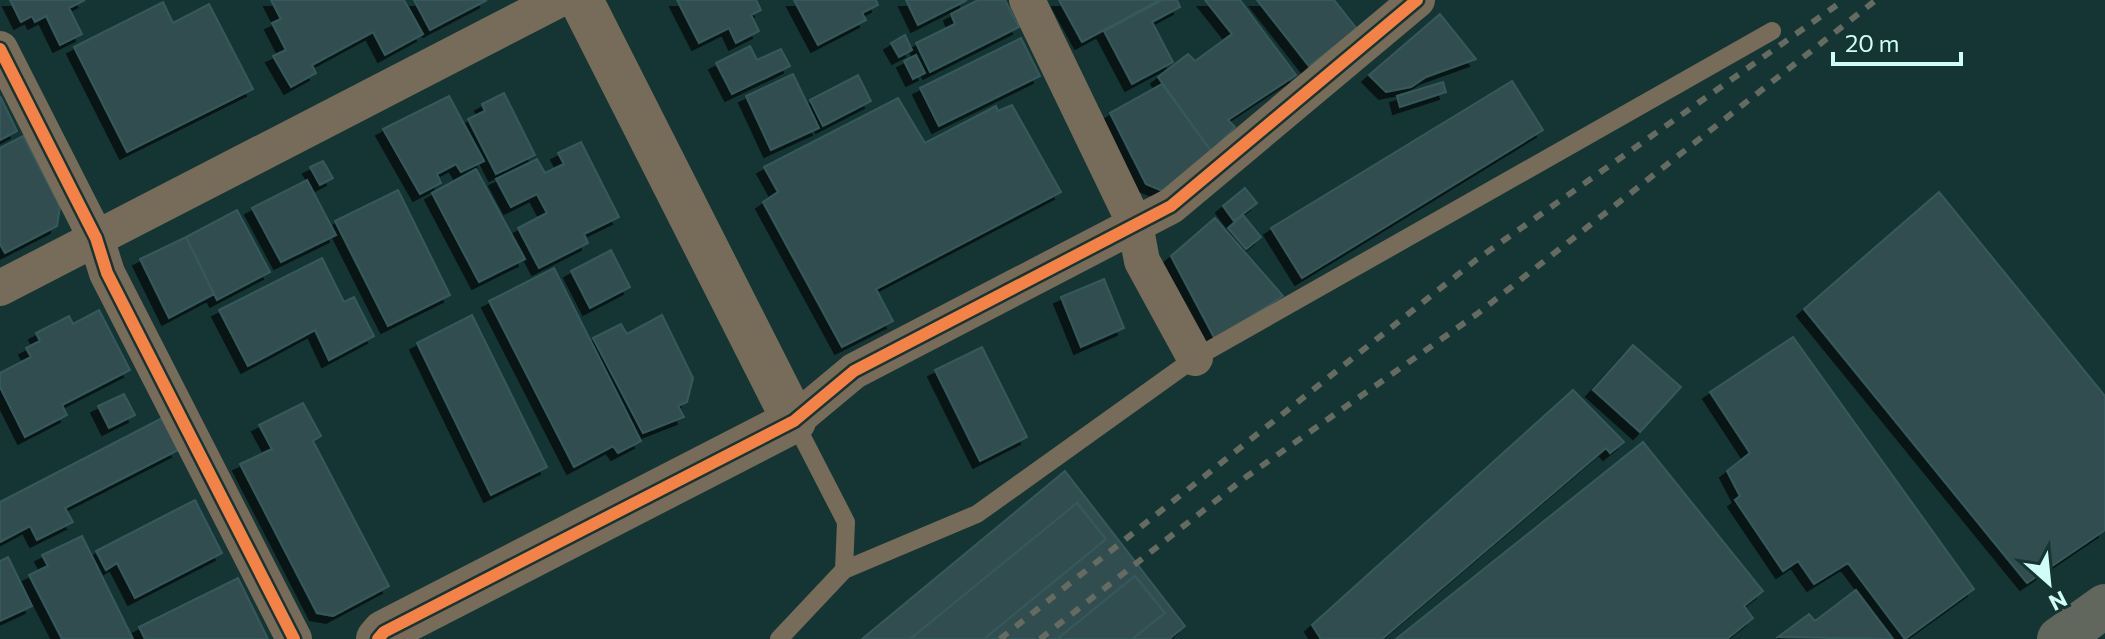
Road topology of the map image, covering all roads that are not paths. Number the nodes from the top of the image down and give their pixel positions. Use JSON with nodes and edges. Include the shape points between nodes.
{"nodes":[{"id":1,"x":558,"y":0,"type":"edge"},
{"id":2,"x":581,"y":0,"type":"edge"},
{"id":3,"x":1027,"y":0,"type":"edge"},
{"id":4,"x":1417,"y":0,"type":"edge"},
{"id":5,"x":1772,"y":31,"type":"dead end"},
{"id":6,"x":0,"y":49,"type":"edge"},
{"id":7,"x":1135,"y":224,"type":"junction"},
{"id":8,"x":96,"y":238,"type":"junction"},
{"id":9,"x":0,"y":288,"type":"edge"},
{"id":10,"x":1195,"y":358,"type":"junction"},
{"id":11,"x":794,"y":421,"type":"junction"},
{"id":12,"x":844,"y":570,"type":"junction"},
{"id":13,"x":2105,"y":606,"type":"edge"},
{"id":14,"x":294,"y":639,"type":"edge"},
{"id":15,"x":378,"y":639,"type":"edge"},
{"id":16,"x":779,"y":639,"type":"edge"},
{"id":17,"x":2059,"y":639,"type":"edge"}],
"edges":[{"from":1,"to":8,"type":"street"},
{"from":2,"to":11,"type":"street"},
{"from":3,"to":7,"type":"street"},
{"from":4,"to":7,"type":"street","via":[[1171,206]]},
{"from":5,"to":10,"type":"lane"},
{"from":6,"to":8,"type":"street"},
{"from":7,"to":10,"type":"street","via":[[1142,261]]},
{"from":7,"to":11,"type":"street","via":[[854,371]]},
{"from":8,"to":9,"type":"street"},
{"from":8,"to":14,"type":"street","via":[[107,273]]},
{"from":10,"to":12,"type":"lane","via":[[977,514]]},
{"from":11,"to":12,"type":"lane","via":[[846,522]]},
{"from":11,"to":15,"type":"street"},
{"from":12,"to":16,"type":"lane"},
{"from":13,"to":17,"type":"main road"}]}
